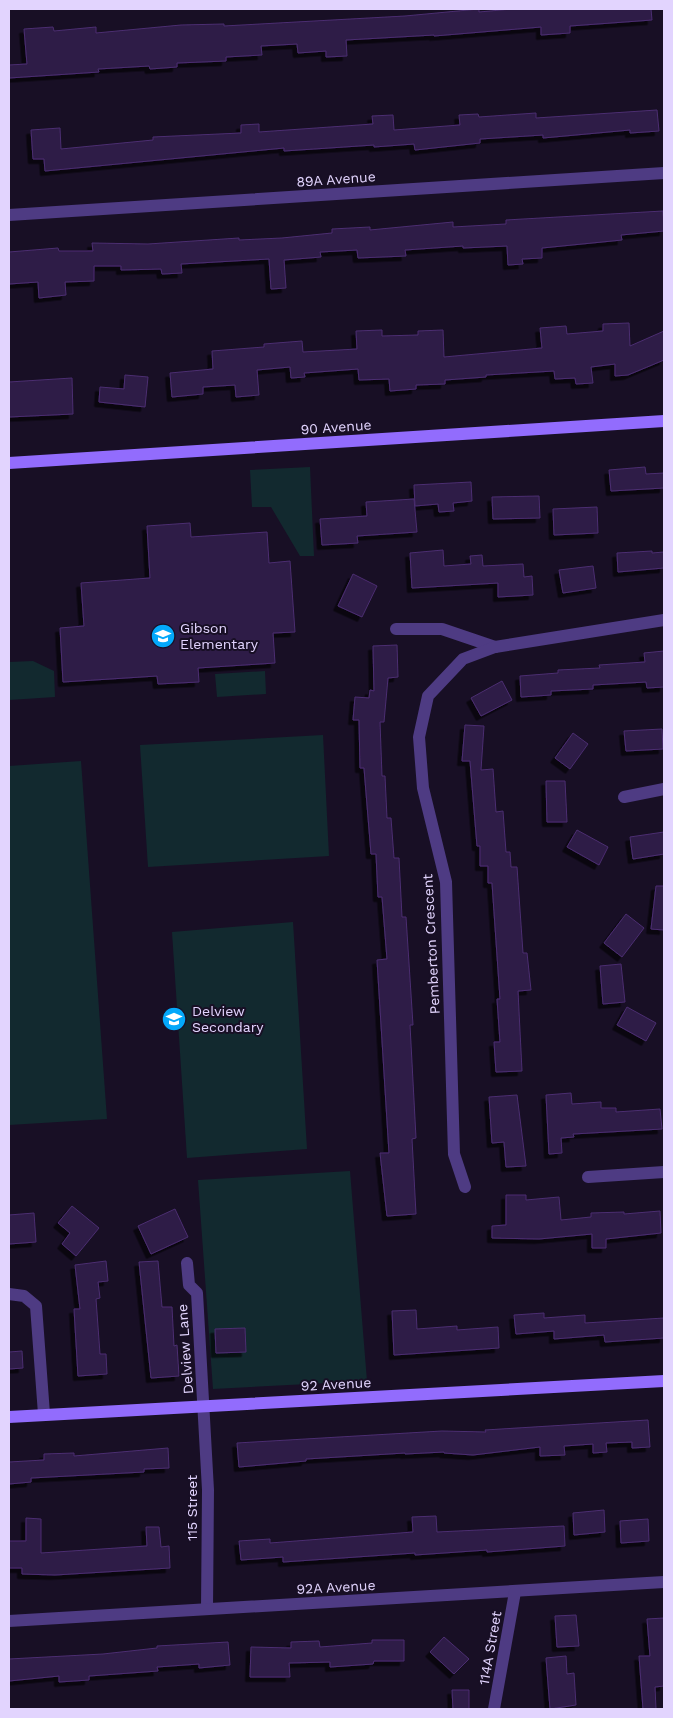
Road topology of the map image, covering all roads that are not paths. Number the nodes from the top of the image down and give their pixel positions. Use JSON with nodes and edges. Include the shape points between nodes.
{"nodes":[{"id":1,"x":664,"y":173,"type":"edge"},
{"id":2,"x":9,"y":215,"type":"edge"},
{"id":3,"x":664,"y":421,"type":"edge"},
{"id":4,"x":9,"y":463,"type":"edge"},
{"id":5,"x":664,"y":620,"type":"edge"},
{"id":6,"x":396,"y":629,"type":"dead end"},
{"id":7,"x":495,"y":648,"type":"junction"},
{"id":8,"x":664,"y":789,"type":"edge"},
{"id":9,"x":624,"y":797,"type":"dead end"},
{"id":10,"x":664,"y":1172,"type":"edge"},
{"id":11,"x":588,"y":1177,"type":"dead end"},
{"id":12,"x":465,"y":1187,"type":"dead end"},
{"id":13,"x":187,"y":1263,"type":"dead end"},
{"id":14,"x":9,"y":1294,"type":"edge"},
{"id":15,"x":664,"y":1381,"type":"edge"},
{"id":16,"x":204,"y":1406,"type":"junction"},
{"id":17,"x":44,"y":1414,"type":"junction"},
{"id":18,"x":9,"y":1417,"type":"edge"},
{"id":19,"x":664,"y":1582,"type":"edge"},
{"id":20,"x":515,"y":1592,"type":"junction"},
{"id":21,"x":207,"y":1609,"type":"junction"},
{"id":22,"x":9,"y":1621,"type":"edge"},
{"id":23,"x":494,"y":1709,"type":"edge"}],
"edges":[{"from":1,"to":2,"type":"street","name":"89A Avenue"},
{"from":3,"to":4,"type":"street","name":"90 Avenue"},
{"from":5,"to":7,"type":"street","name":"Pemberton Crescent"},
{"from":6,"to":7,"type":"street","name":"Pemberton Crescent","via":[[442,629]]},
{"from":7,"to":12,"type":"street","name":"Pemberton Crescent","via":[[463,659],[428,696],[419,737],[423,788],[446,882],[454,1154]]},
{"from":8,"to":9,"type":"street"},
{"from":10,"to":11,"type":"street"},
{"from":13,"to":16,"type":"street","name":"Delview Lane","via":[[189,1285],[197,1293]]},
{"from":14,"to":17,"type":"street","via":[[24,1296],[36,1306]]},
{"from":15,"to":16,"type":"street","name":"92 Avenue"},
{"from":16,"to":17,"type":"street","name":"92 Avenue"},
{"from":16,"to":21,"type":"street","name":"115 Street","via":[[208,1490]]},
{"from":17,"to":18,"type":"street","name":"92 Avenue"},
{"from":19,"to":20,"type":"street","name":"92A Avenue"},
{"from":20,"to":21,"type":"street","name":"92A Avenue"},
{"from":20,"to":23,"type":"street","name":"114A Street"},
{"from":21,"to":22,"type":"street","name":"92A Avenue"}]}
